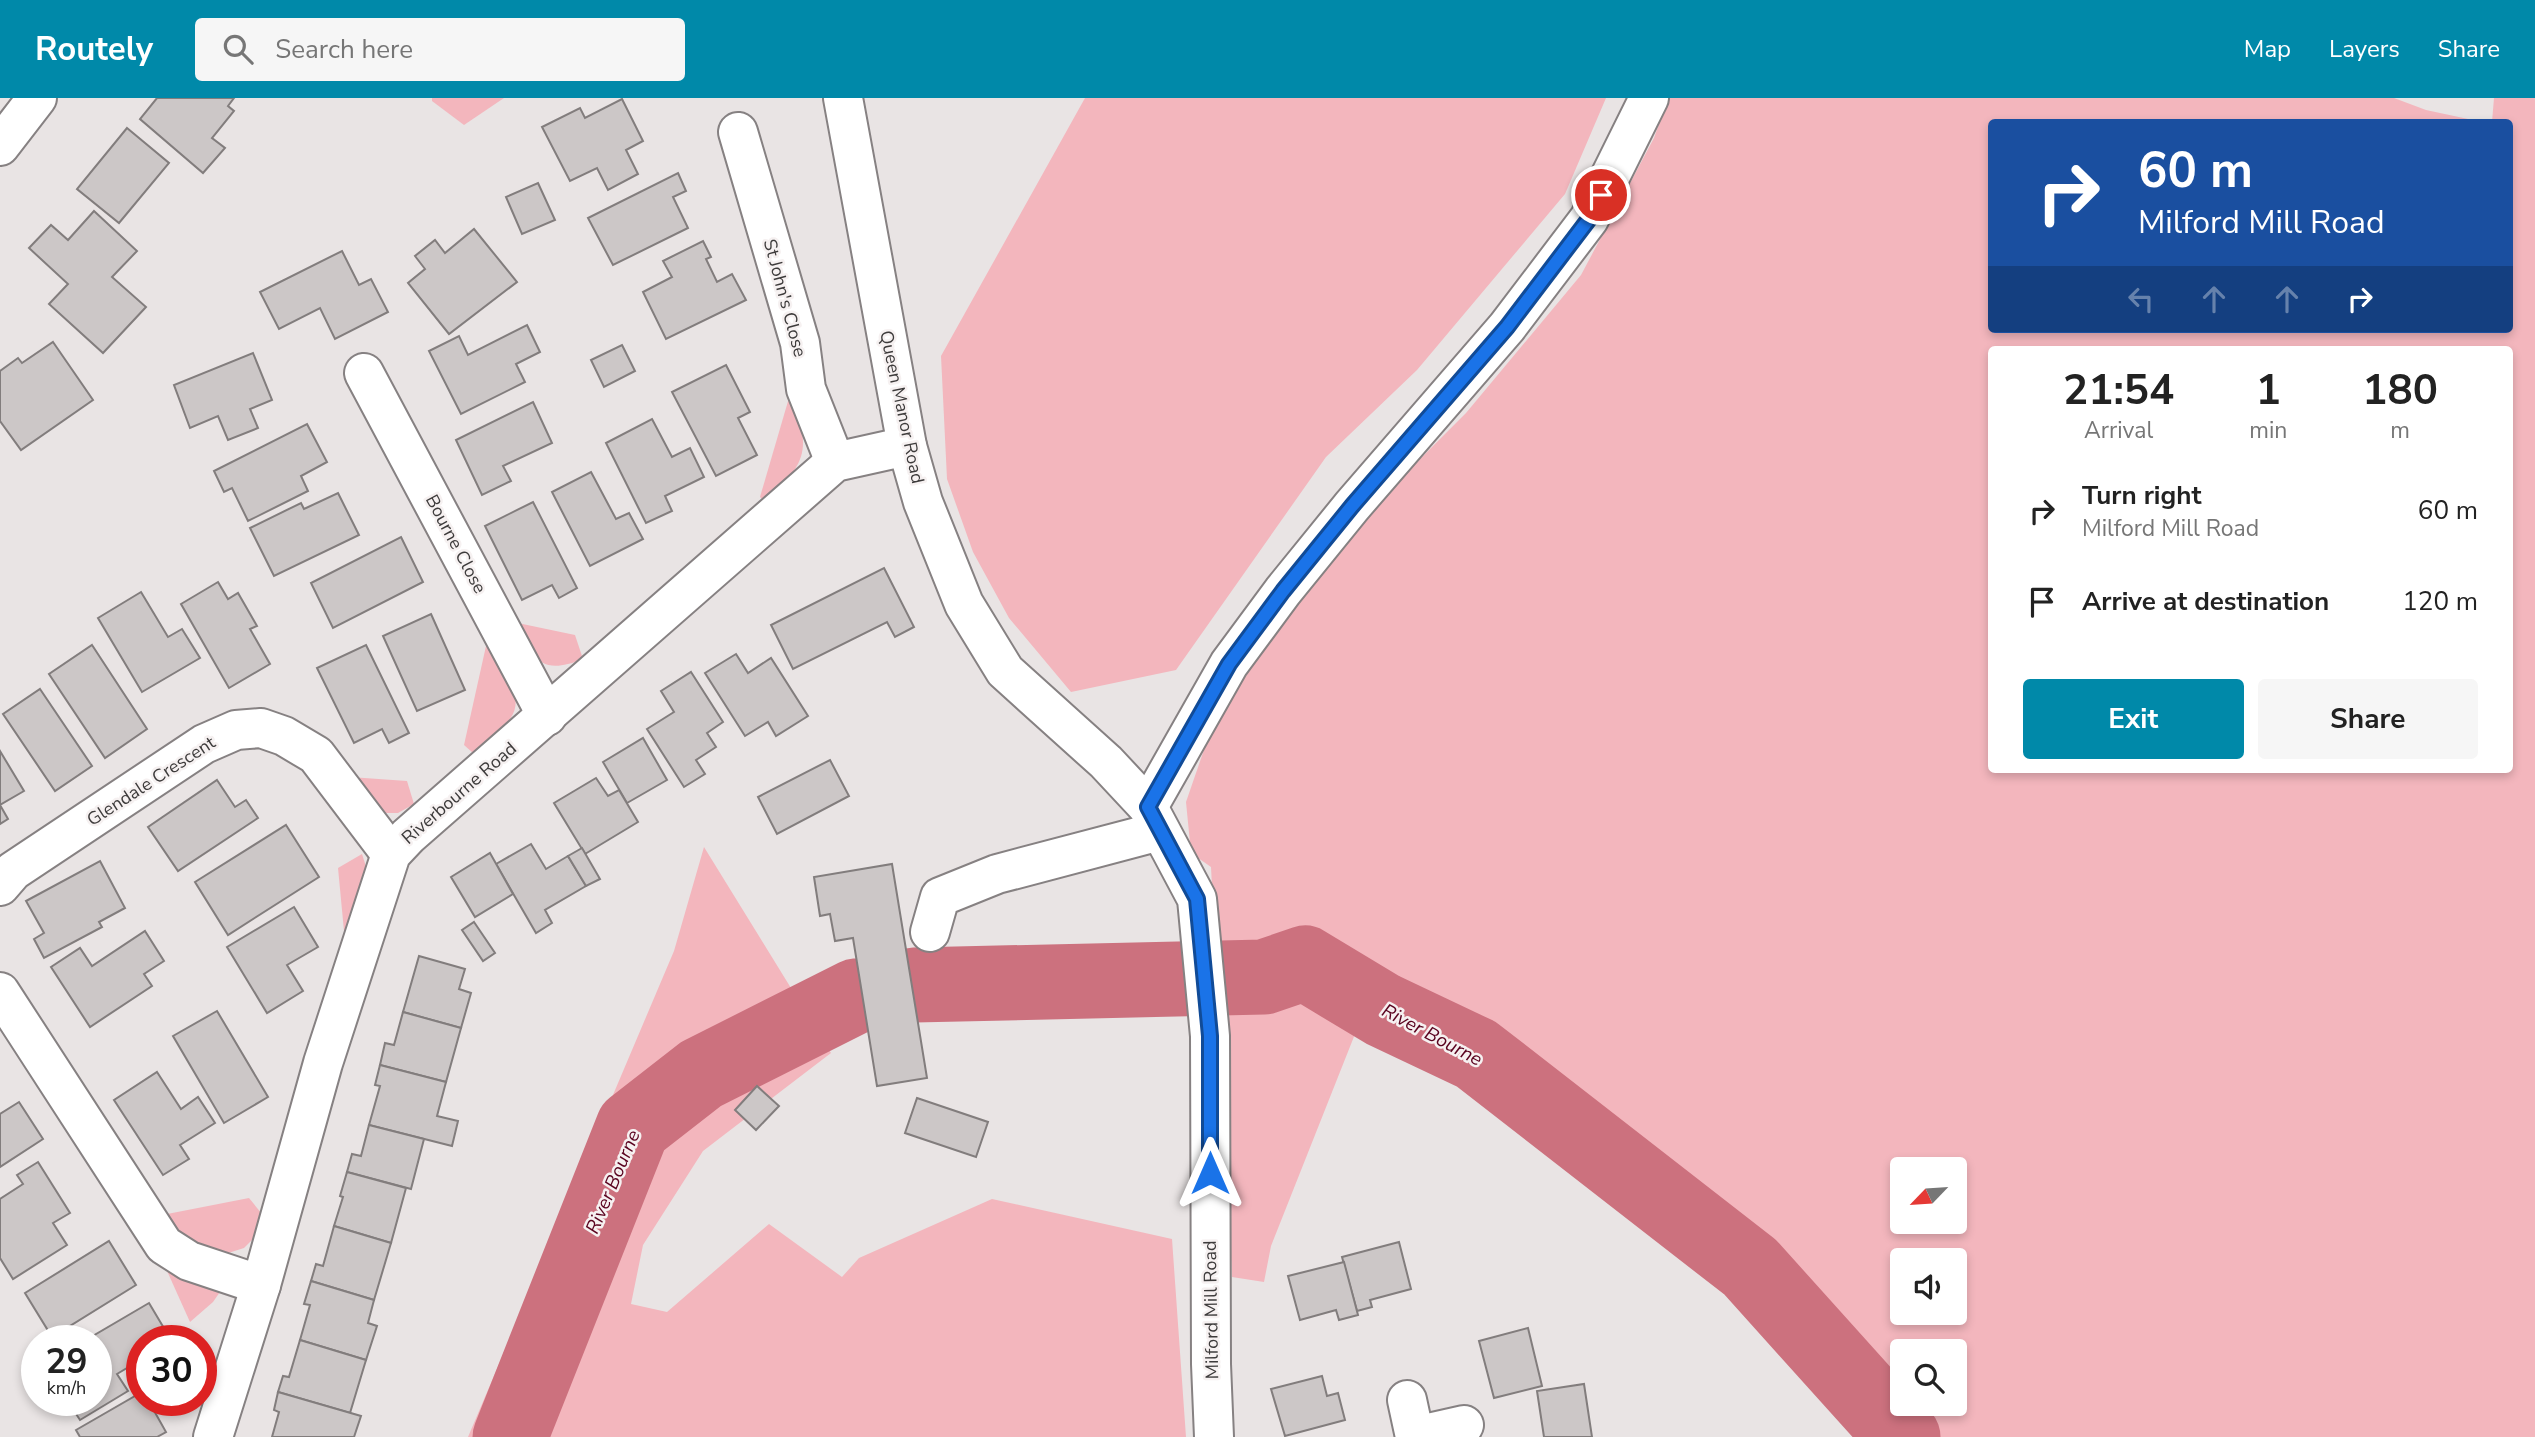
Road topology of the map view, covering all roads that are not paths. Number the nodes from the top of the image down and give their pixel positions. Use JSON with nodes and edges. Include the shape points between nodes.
{"nodes":[{"id":1,"x":37,"y":98,"type":"edge"},
{"id":2,"x":843,"y":98,"type":"edge"},
{"id":3,"x":1649,"y":98,"type":"edge"},
{"id":4,"x":738,"y":132,"type":"dead end"},
{"id":5,"x":0,"y":146,"type":"edge"},
{"id":6,"x":364,"y":373,"type":"dead end"},
{"id":7,"x":907,"y":446,"type":"junction"},
{"id":8,"x":835,"y":462,"type":"junction"},
{"id":9,"x":547,"y":716,"type":"junction"},
{"id":10,"x":1154,"y":819,"type":"junction"},
{"id":11,"x":391,"y":854,"type":"junction"},
{"id":12,"x":0,"y":886,"type":"edge"},
{"id":13,"x":930,"y":932,"type":"dead end"},
{"id":14,"x":0,"y":992,"type":"edge"},
{"id":15,"x":261,"y":1285,"type":"junction"},
{"id":16,"x":1412,"y":1424,"type":"edge"},
{"id":17,"x":1464,"y":1425,"type":"dead end"},
{"id":18,"x":212,"y":1437,"type":"edge"},
{"id":19,"x":1214,"y":1437,"type":"edge"}],
"edges":[{"from":1,"to":5,"type":"street"},
{"from":2,"to":7,"type":"street","name":"Queen Manor Road"},
{"from":3,"to":10,"type":"street","via":[[1589,219],[1507,327],[1352,506],[1229,664]]},
{"from":4,"to":8,"type":"street","name":"St John's Close","via":[[800,343],[806,388]]},
{"from":6,"to":9,"type":"street","name":"Bourne Close"},
{"from":7,"to":8,"type":"street","name":"Riverbourne Road"},
{"from":7,"to":10,"type":"street","name":"Queen Manor Road","via":[[923,502],[964,604],[1004,671],[1098,754]]},
{"from":8,"to":9,"type":"street","name":"Riverbourne Road"},
{"from":9,"to":11,"type":"street","name":"Riverbourne Road"},
{"from":10,"to":13,"type":"street","via":[[940,897]]},
{"from":10,"to":19,"type":"street","name":"Milford Mill Road","via":[[1197,899],[1210,1036]]},
{"from":11,"to":12,"type":"street","name":"Glendale Crescent","via":[[316,755],[284,736],[248,729],[204,744],[13,871]]},
{"from":11,"to":15,"type":"street","name":"Riverbourne Road","via":[[323,1063]]},
{"from":14,"to":15,"type":"street","via":[[164,1245],[189,1261]]},
{"from":15,"to":18,"type":"street","name":"Riverbourne Road"},
{"from":16,"to":17,"type":"street"}]}
